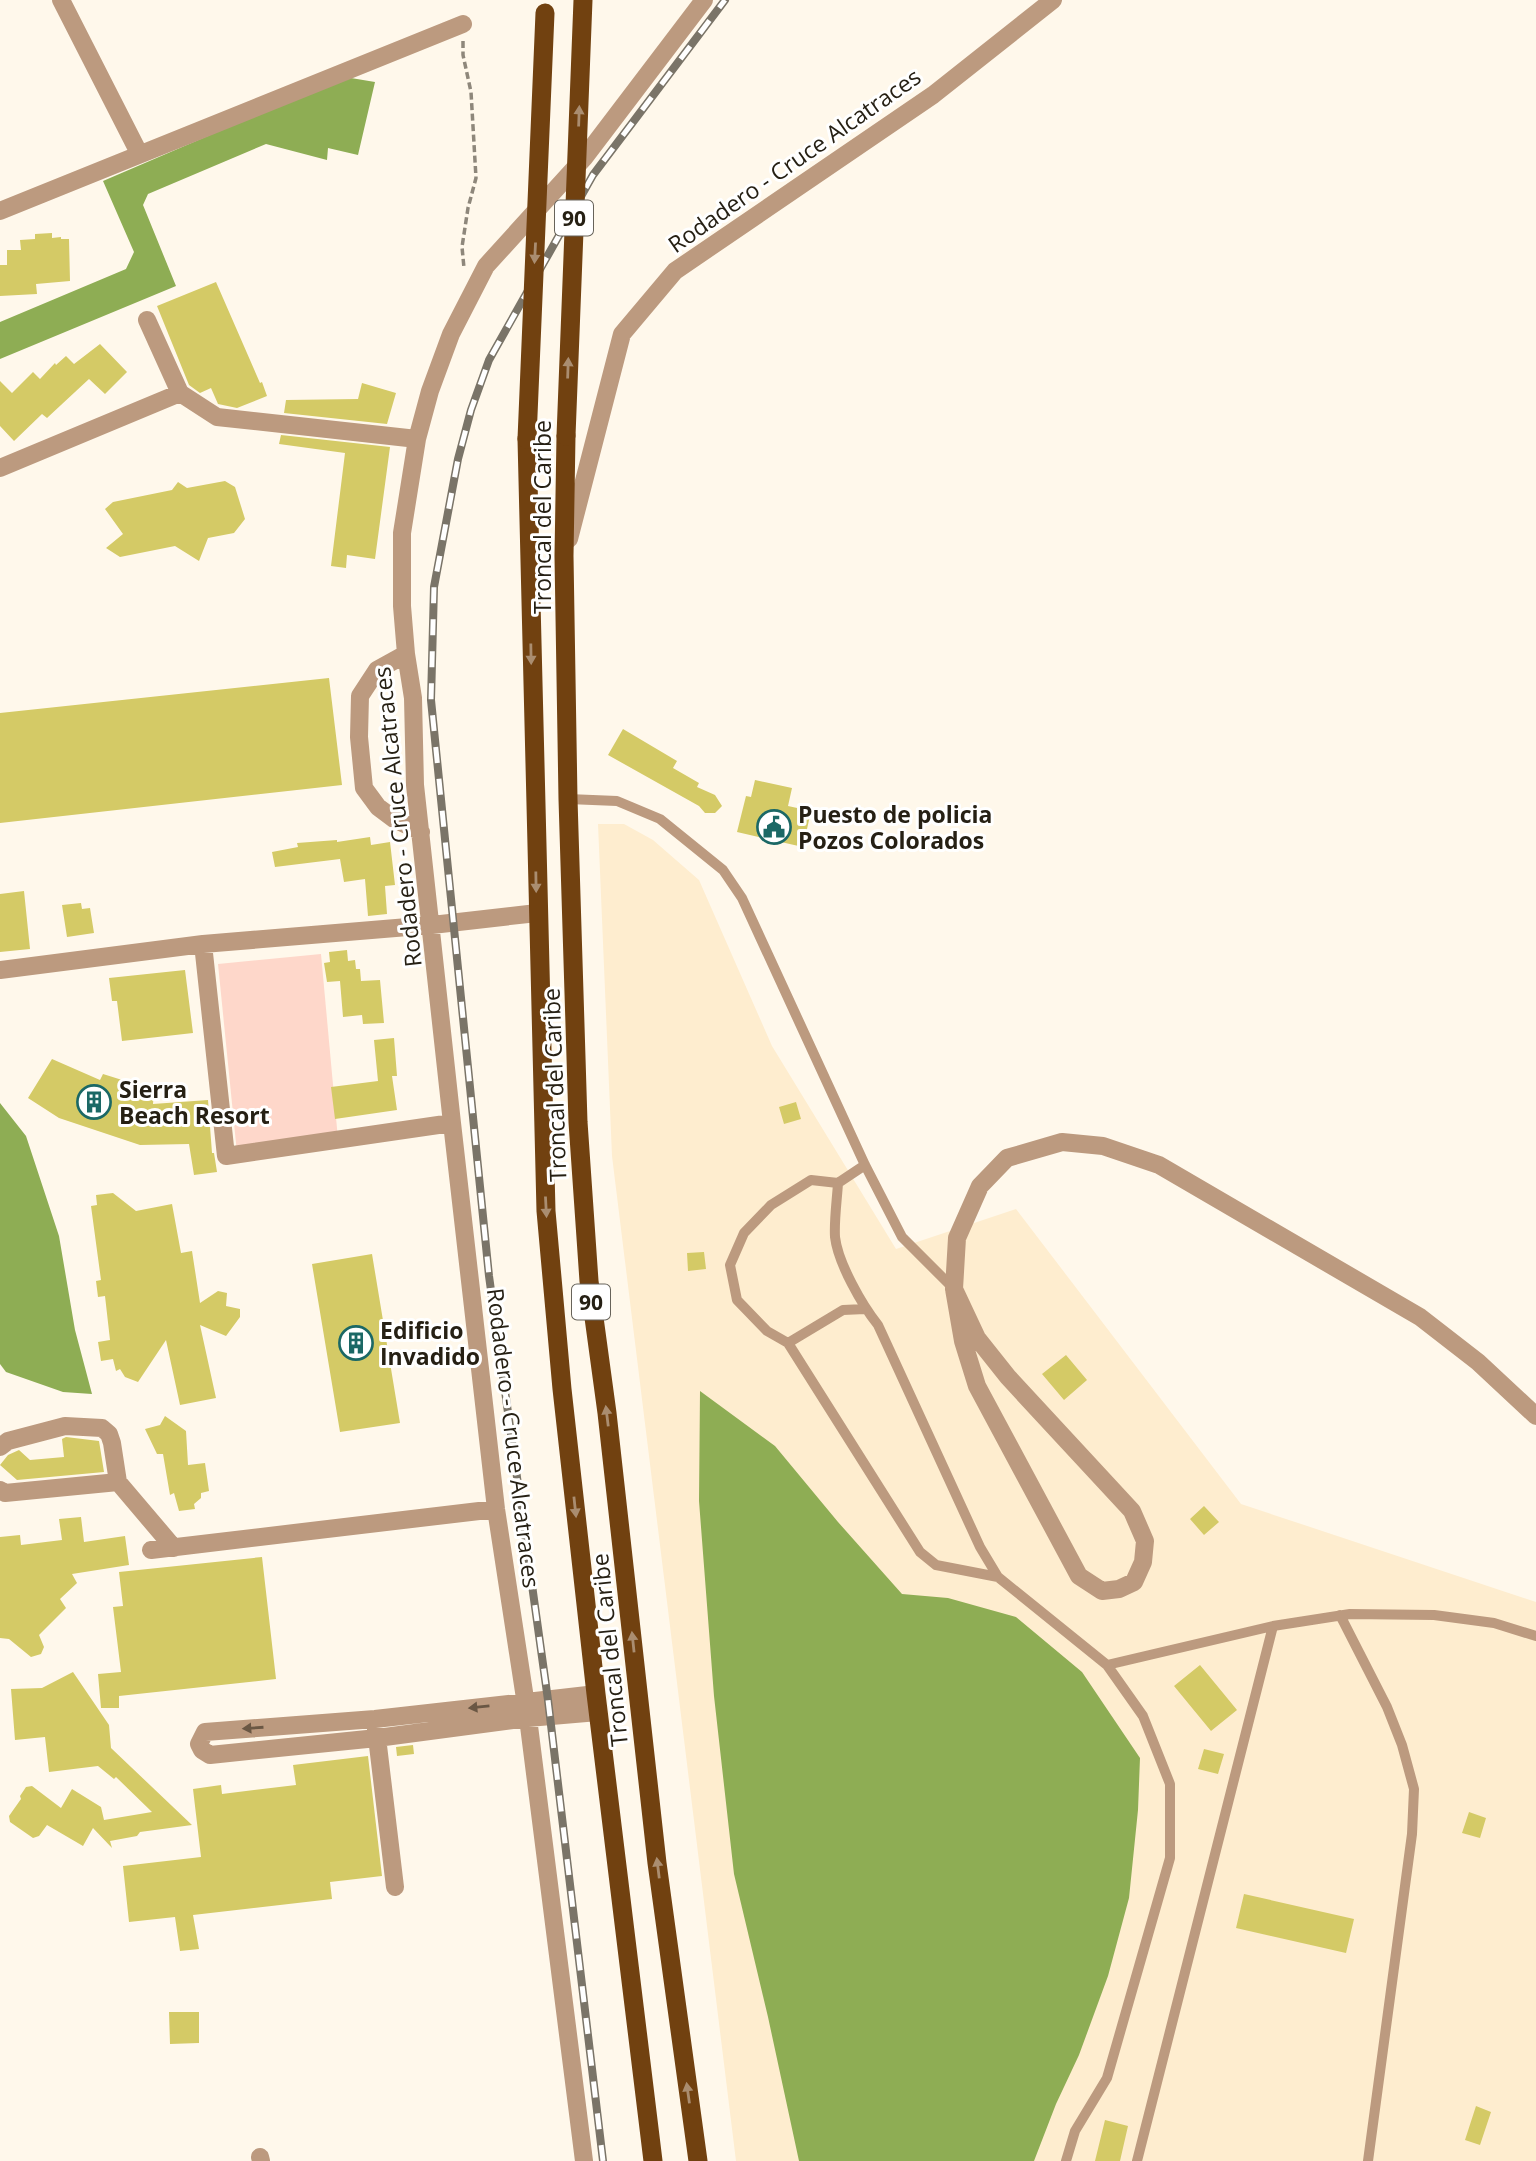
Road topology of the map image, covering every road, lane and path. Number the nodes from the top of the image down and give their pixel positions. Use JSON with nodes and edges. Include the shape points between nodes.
{"nodes":[{"id":1,"x":61,"y":0,"type":"edge"},
{"id":2,"x":583,"y":0,"type":"edge"},
{"id":3,"x":704,"y":0,"type":"edge"},
{"id":4,"x":1053,"y":0,"type":"edge"},
{"id":5,"x":546,"y":7,"type":"edge"},
{"id":6,"x":463,"y":24,"type":"joint"},
{"id":7,"x":139,"y":153,"type":"junction"},
{"id":8,"x":0,"y":211,"type":"edge"},
{"id":9,"x":466,"y":302,"type":"junction"},
{"id":10,"x":147,"y":320,"type":"dead end"},
{"id":11,"x":180,"y":393,"type":"junction"},
{"id":12,"x":417,"y":439,"type":"junction"},
{"id":13,"x":0,"y":468,"type":"edge"},
{"id":14,"x":564,"y":556,"type":"junction"},
{"id":15,"x":406,"y":654,"type":"junction"},
{"id":16,"x":568,"y":799,"type":"junction"},
{"id":17,"x":421,"y":832,"type":"junction"},
{"id":18,"x":537,"y":913,"type":"junction"},
{"id":19,"x":432,"y":925,"type":"junction"},
{"id":20,"x":203,"y":944,"type":"junction"},
{"id":21,"x":0,"y":970,"type":"edge"},
{"id":22,"x":452,"y":1123,"type":"junction"},
{"id":23,"x":865,"y":1165,"type":"junction"},
{"id":24,"x":838,"y":1183,"type":"junction"},
{"id":25,"x":954,"y":1289,"type":"junction"},
{"id":26,"x":865,"y":1309,"type":"junction"},
{"id":27,"x":788,"y":1343,"type":"junction"},
{"id":28,"x":1536,"y":1416,"type":"edge"},
{"id":29,"x":0,"y":1447,"type":"edge"},
{"id":30,"x":118,"y":1482,"type":"junction"},
{"id":31,"x":0,"y":1490,"type":"edge"},
{"id":32,"x":496,"y":1509,"type":"junction"},
{"id":33,"x":174,"y":1548,"type":"junction"},
{"id":34,"x":151,"y":1550,"type":"dead end"},
{"id":35,"x":998,"y":1577,"type":"junction"},
{"id":36,"x":1340,"y":1615,"type":"junction"},
{"id":37,"x":1273,"y":1626,"type":"junction"},
{"id":38,"x":1536,"y":1636,"type":"edge"},
{"id":39,"x":1107,"y":1665,"type":"junction"},
{"id":40,"x":597,"y":1703,"type":"junction"},
{"id":41,"x":527,"y":1710,"type":"junction"},
{"id":42,"x":374,"y":1718,"type":"junction"},
{"id":43,"x":377,"y":1738,"type":"junction"},
{"id":44,"x":395,"y":1887,"type":"dead end"},
{"id":45,"x":584,"y":2161,"type":"edge"},
{"id":46,"x":653,"y":2161,"type":"edge"},
{"id":47,"x":698,"y":2161,"type":"edge"},
{"id":48,"x":1066,"y":2161,"type":"edge"},
{"id":49,"x":1137,"y":2161,"type":"edge"},
{"id":50,"x":1368,"y":2161,"type":"edge"}],
"edges":[{"from":1,"to":7,"type":"street"},
{"from":14,"to":2,"type":"highway","name":"Troncal del Caribe","number":"90","one_way":true,"bridge":true},
{"from":3,"to":9,"type":"street","name":"Rodadero - Cruce Alcatraces","via":[[584,158],[486,266]]},
{"from":4,"to":14,"type":"street","name":"Rodadero - Cruce Alcatraces","via":[[933,95],[675,271],[622,334]]},
{"from":5,"to":18,"type":"highway","name":"Troncal del Caribe","number":"90","one_way":true,"bridge":true,"via":[[527,439]]},
{"from":6,"to":7,"type":"street"},
{"from":6,"to":9,"type":"path","via":[[476,178],[462,247]]},
{"from":7,"to":8,"type":"street"},
{"from":9,"to":12,"type":"street","name":"Rodadero - Cruce Alcatraces","via":[[430,391]]},
{"from":10,"to":11,"type":"street"},
{"from":11,"to":12,"type":"street","via":[[217,417]]},
{"from":11,"to":13,"type":"street"},
{"from":12,"to":15,"type":"street","name":"Rodadero - Cruce Alcatraces","via":[[402,533]]},
{"from":14,"to":16,"type":"highway","name":"Troncal del Caribe","number":"90"},
{"from":15,"to":17,"type":"street","name":"Rodadero - Cruce Alcatraces"},
{"from":15,"to":17,"type":"street","via":[[377,670],[360,696],[359,737],[364,788],[377,807]]},
{"from":16,"to":23,"type":"lane","via":[[617,801],[660,819],[723,870],[742,898]]},
{"from":47,"to":16,"type":"highway","name":"Troncal del Caribe","number":"90","one_way":true,"via":[[657,1863],[589,1281],[578,1122]]},
{"from":17,"to":19,"type":"street","name":"Rodadero - Cruce Alcatraces"},
{"from":18,"to":19,"type":"street"},
{"from":18,"to":40,"type":"highway","name":"Troncal del Caribe","number":"90","one_way":true,"via":[[546,1211]]},
{"from":19,"to":20,"type":"street"},
{"from":19,"to":22,"type":"street","name":"Rodadero - Cruce Alcatraces"},
{"from":20,"to":21,"type":"street"},
{"from":20,"to":22,"type":"street","via":[[226,1156]]},
{"from":22,"to":32,"type":"street","name":"Rodadero - Cruce Alcatraces"},
{"from":23,"to":24,"type":"lane"},
{"from":23,"to":25,"type":"lane","via":[[902,1237]]},
{"from":24,"to":26,"type":"lane","via":[[835,1239]]},
{"from":24,"to":27,"type":"lane","via":[[811,1180],[771,1205],[744,1233],[730,1265],[737,1300],[767,1331]]},
{"from":25,"to":25,"type":"street","via":[[977,1386],[1079,1576],[1102,1591],[1119,1590],[1134,1581],[1143,1562],[1145,1541],[1132,1511],[1008,1377],[977,1338]]},
{"from":25,"to":28,"type":"street","via":[[957,1238],[980,1186],[1007,1158],[1062,1142],[1103,1146],[1159,1165],[1420,1317]]},
{"from":26,"to":27,"type":"lane","via":[[843,1310]]},
{"from":26,"to":35,"type":"lane","via":[[878,1325]]},
{"from":27,"to":35,"type":"lane","via":[[919,1552],[936,1565]]},
{"from":29,"to":30,"type":"street","via":[[65,1426],[102,1428],[112,1443]]},
{"from":30,"to":31,"type":"street"},
{"from":30,"to":33,"type":"street"},
{"from":32,"to":33,"type":"street"},
{"from":32,"to":41,"type":"street","name":"Rodadero - Cruce Alcatraces"},
{"from":33,"to":34,"type":"street"},
{"from":35,"to":39,"type":"lane"},
{"from":36,"to":37,"type":"lane"},
{"from":36,"to":38,"type":"lane","via":[[1434,1615],[1494,1623]]},
{"from":36,"to":50,"type":"lane","via":[[1387,1707],[1414,1789],[1412,1834]]},
{"from":37,"to":39,"type":"lane"},
{"from":37,"to":49,"type":"lane"},
{"from":39,"to":48,"type":"lane","via":[[1143,1716],[1170,1784],[1170,1858],[1107,2078],[1075,2131]]},
{"from":40,"to":41,"type":"street"},
{"from":40,"to":46,"type":"highway","name":"Troncal del Caribe","number":"90"},
{"from":41,"to":42,"type":"street","one_way":true},
{"from":41,"to":43,"type":"street"},
{"from":41,"to":45,"type":"street","name":"Rodadero - Cruce Alcatraces"},
{"from":42,"to":43,"type":"street"},
{"from":42,"to":43,"type":"street","one_way":true,"via":[[205,1731],[199,1744],[209,1755]]},
{"from":43,"to":44,"type":"street"}]}
